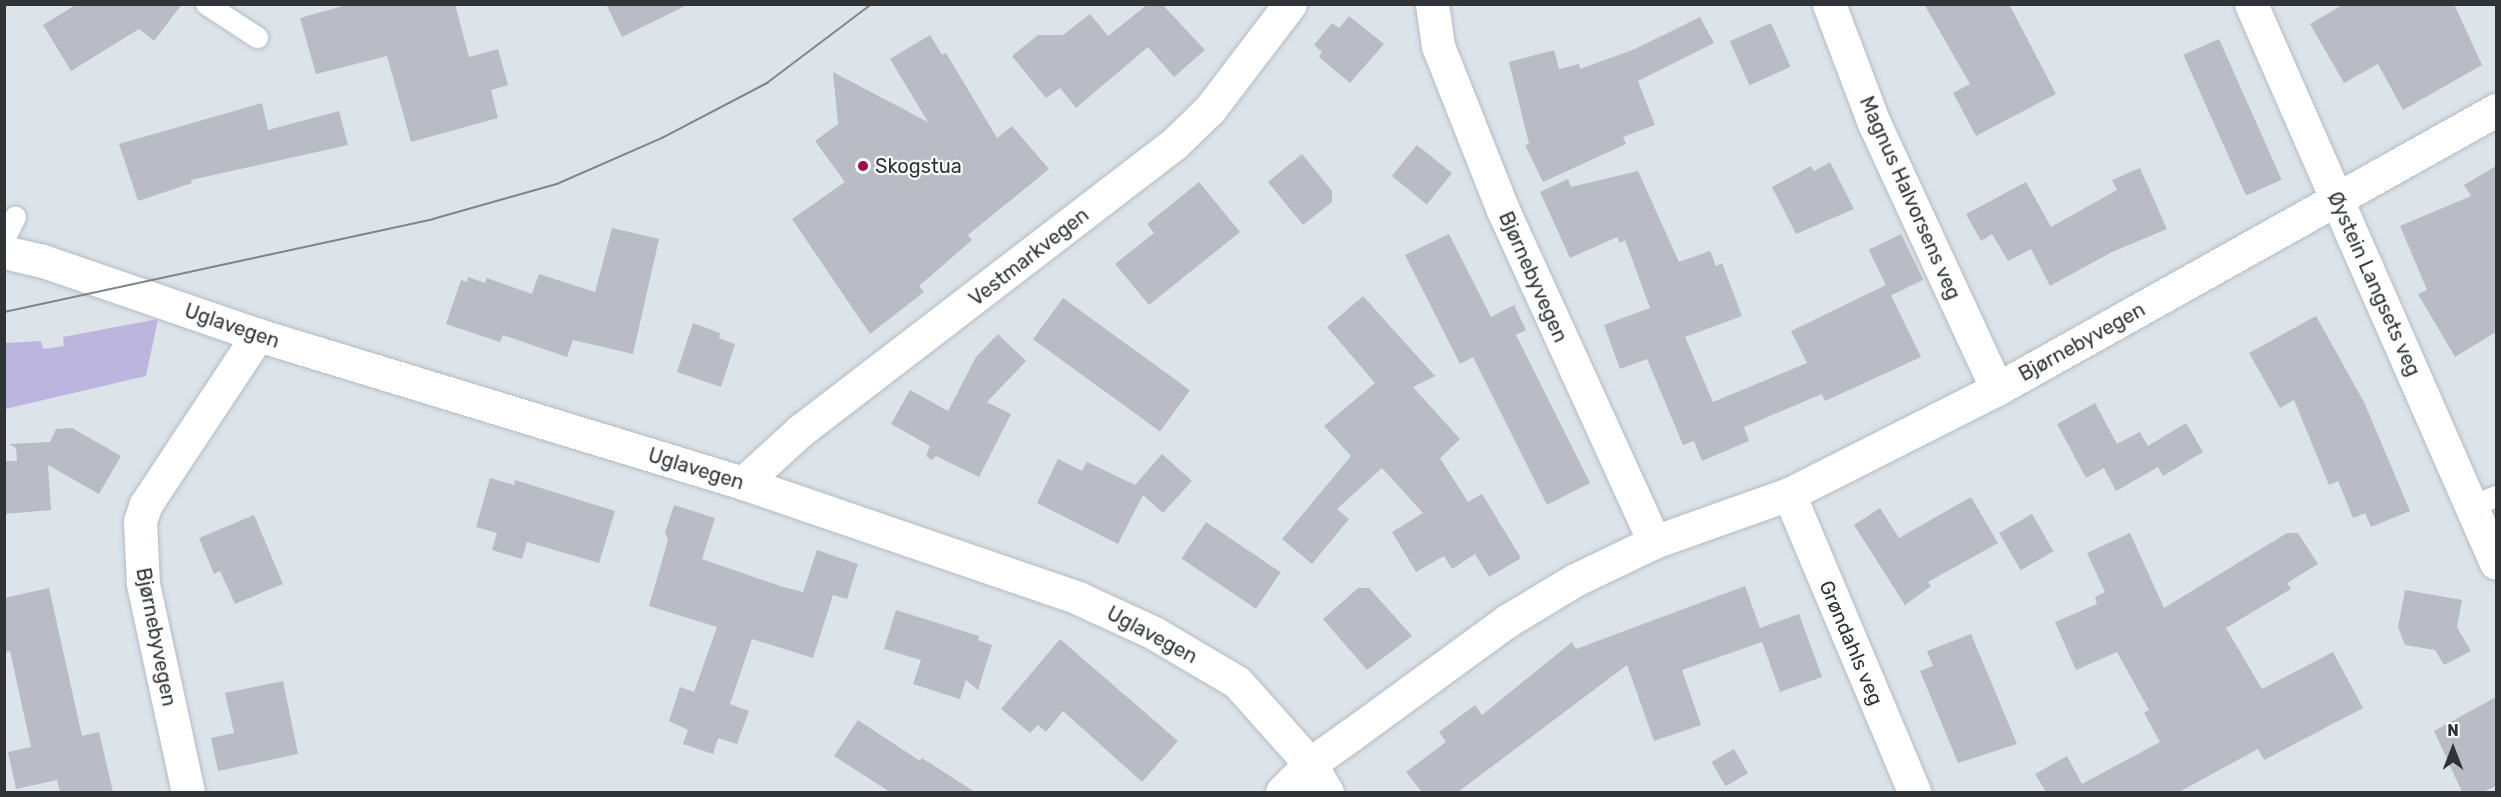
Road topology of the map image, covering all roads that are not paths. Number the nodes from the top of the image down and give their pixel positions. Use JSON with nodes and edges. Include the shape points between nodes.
{"nodes":[{"id":1,"x":206,"y":4,"type":"edge"},
{"id":2,"x":1290,"y":4,"type":"edge"},
{"id":3,"x":1432,"y":4,"type":"edge"},
{"id":4,"x":1829,"y":4,"type":"edge"},
{"id":5,"x":2251,"y":4,"type":"edge"},
{"id":6,"x":257,"y":37,"type":"dead end"},
{"id":7,"x":2496,"y":110,"type":"edge"},
{"id":8,"x":2337,"y":200,"type":"junction"},
{"id":9,"x":15,"y":216,"type":"dead end"},
{"id":10,"x":4,"y":239,"type":"edge"},
{"id":11,"x":4,"y":252,"type":"edge"},
{"id":12,"x":258,"y":335,"type":"junction"},
{"id":13,"x":1997,"y":389,"type":"junction"},
{"id":14,"x":743,"y":483,"type":"junction"},
{"id":15,"x":1789,"y":494,"type":"junction"},
{"id":16,"x":2484,"y":501,"type":"edge"},
{"id":17,"x":1653,"y":542,"type":"junction"},
{"id":18,"x":2496,"y":564,"type":"edge"},
{"id":19,"x":1310,"y":764,"type":"junction"},
{"id":20,"x":188,"y":792,"type":"edge"},
{"id":21,"x":1282,"y":792,"type":"edge"},
{"id":22,"x":1327,"y":792,"type":"edge"},
{"id":23,"x":1914,"y":792,"type":"edge"}],
"edges":[{"from":1,"to":6,"type":"lane"},
{"from":2,"to":14,"type":"street","name":"Vestmarkvegen","via":[[1210,109],[1174,144],[801,430]]},
{"from":3,"to":17,"type":"street","name":"Bjørnebyvegen","via":[[1438,46],[1503,210]]},
{"from":4,"to":13,"type":"street","name":"Magnus Halvorsens veg","via":[[1874,123]]},
{"from":5,"to":8,"type":"street","name":"Øystein Langsets veg"},
{"from":7,"to":8,"type":"street","name":"Bjørnebyvegen"},
{"from":8,"to":13,"type":"street","name":"Bjørnebyvegen"},
{"from":8,"to":16,"type":"street","name":"Øystein Langsets veg"},
{"from":9,"to":10,"type":"lane"},
{"from":11,"to":12,"type":"street","name":"Uglavegen","via":[[40,260]]},
{"from":12,"to":14,"type":"street","name":"Uglavegen"},
{"from":12,"to":20,"type":"street","name":"Bjørnebyvegen","via":[[146,504],[140,521],[143,584]]},
{"from":13,"to":15,"type":"street","name":"Bjørnebyvegen"},
{"from":14,"to":19,"type":"street","name":"Uglavegen","via":[[1078,598],[1154,633],[1237,682]]},
{"from":15,"to":17,"type":"street","name":"Bjørnebyvegen"},
{"from":15,"to":23,"type":"street","name":"Grøndahls veg"},
{"from":16,"to":18,"type":"street","name":"Øystein Langsets veg"},
{"from":17,"to":19,"type":"street","name":"Bjørnebyvegen","via":[[1575,580],[1507,621]]},
{"from":19,"to":21,"type":"street","name":"Bjørnebyvegen"},
{"from":19,"to":22,"type":"street","name":"Uglavegen"}]}
